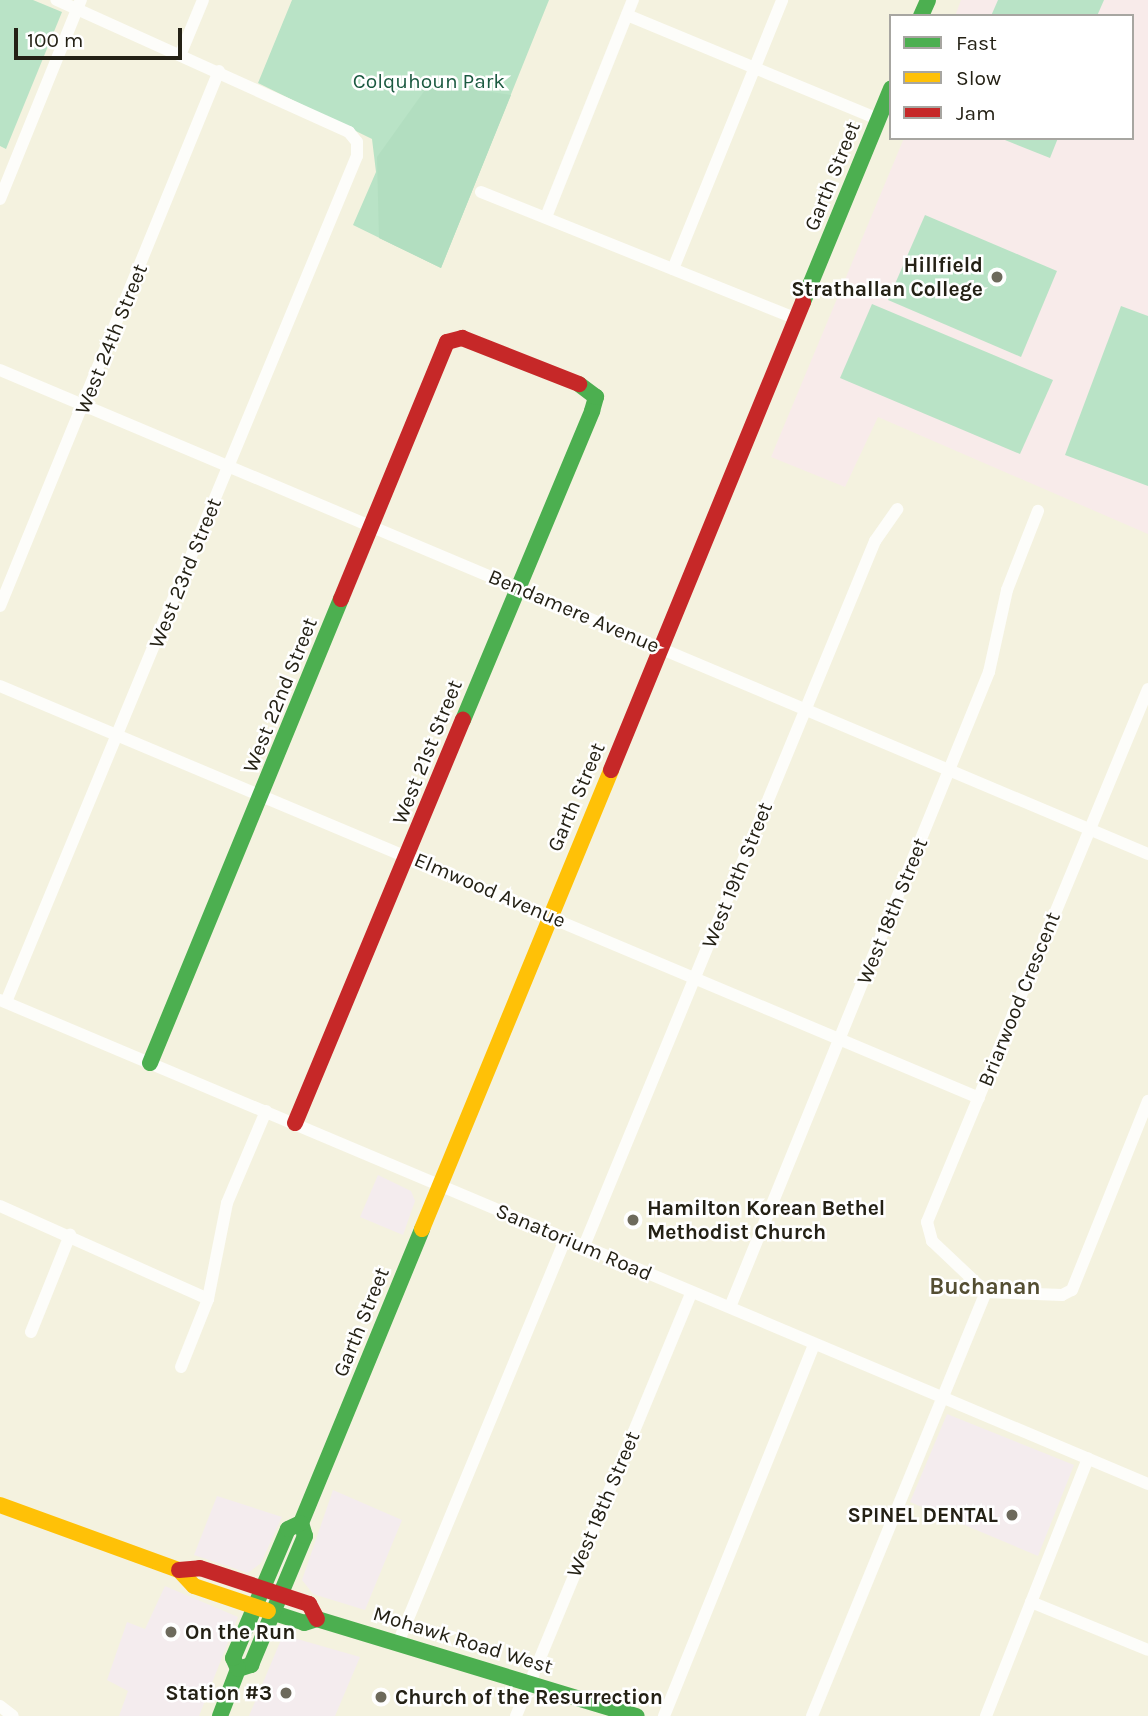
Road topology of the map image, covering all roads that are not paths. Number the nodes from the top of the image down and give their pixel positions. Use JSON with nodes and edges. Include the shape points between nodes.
{"nodes":[{"id":1,"x":56,"y":0,"type":"edge"},
{"id":2,"x":203,"y":0,"type":"edge"},
{"id":3,"x":633,"y":0,"type":"edge"},
{"id":4,"x":782,"y":0,"type":"edge"},
{"id":5,"x":80,"y":5,"type":"edge"},
{"id":6,"x":627,"y":15,"type":"junction"},
{"id":7,"x":181,"y":53,"type":"junction"},
{"id":8,"x":754,"y":68,"type":"junction"},
{"id":9,"x":219,"y":71,"type":"junction"},
{"id":10,"x":889,"y":93,"type":"edge"},
{"id":11,"x":878,"y":119,"type":"junction"},
{"id":12,"x":481,"y":192,"type":"dead end"},
{"id":13,"x":0,"y":199,"type":"edge"},
{"id":14,"x":546,"y":217,"type":"junction"},
{"id":15,"x":673,"y":269,"type":"junction"},
{"id":16,"x":797,"y":319,"type":"junction"},
{"id":17,"x":447,"y":342,"type":"joint"},
{"id":18,"x":0,"y":370,"type":"edge"},
{"id":19,"x":84,"y":407,"type":"junction"},
{"id":20,"x":228,"y":467,"type":"junction"},
{"id":21,"x":897,"y":509,"type":"dead end"},
{"id":22,"x":1038,"y":511,"type":"dead end"},
{"id":23,"x":372,"y":528,"type":"junction"},
{"id":24,"x":517,"y":587,"type":"junction"},
{"id":25,"x":0,"y":606,"type":"edge"},
{"id":26,"x":661,"y":647,"type":"junction"},
{"id":27,"x":0,"y":686,"type":"edge"},
{"id":28,"x":1148,"y":689,"type":"edge"},
{"id":29,"x":805,"y":709,"type":"junction"},
{"id":30,"x":118,"y":735,"type":"junction"},
{"id":31,"x":950,"y":770,"type":"junction"},
{"id":32,"x":262,"y":794,"type":"junction"},
{"id":33,"x":1088,"y":828,"type":"junction"},
{"id":34,"x":1148,"y":853,"type":"edge"},
{"id":35,"x":408,"y":855,"type":"junction"},
{"id":36,"x":550,"y":915,"type":"junction"},
{"id":37,"x":695,"y":978,"type":"junction"},
{"id":38,"x":3,"y":1001,"type":"edge"},
{"id":39,"x":840,"y":1038,"type":"junction"},
{"id":40,"x":150,"y":1062,"type":"junction"},
{"id":41,"x":979,"y":1098,"type":"junction"},
{"id":42,"x":1148,"y":1101,"type":"edge"},
{"id":43,"x":266,"y":1111,"type":"junction"},
{"id":44,"x":295,"y":1123,"type":"junction"},
{"id":45,"x":440,"y":1185,"type":"junction"},
{"id":46,"x":0,"y":1206,"type":"edge"},
{"id":47,"x":70,"y":1235,"type":"junction"},
{"id":48,"x":566,"y":1238,"type":"junction"},
{"id":49,"x":584,"y":1246,"type":"junction"},
{"id":50,"x":692,"y":1292,"type":"junction"},
{"id":51,"x":986,"y":1292,"type":"junction"},
{"id":52,"x":208,"y":1299,"type":"junction"},
{"id":53,"x":730,"y":1307,"type":"junction"},
{"id":54,"x":31,"y":1332,"type":"dead end"},
{"id":55,"x":814,"y":1343,"type":"junction"},
{"id":56,"x":181,"y":1367,"type":"dead end"},
{"id":57,"x":943,"y":1396,"type":"junction"},
{"id":58,"x":1087,"y":1458,"type":"junction"},
{"id":59,"x":1148,"y":1484,"type":"edge"},
{"id":60,"x":0,"y":1505,"type":"edge"},
{"id":61,"x":301,"y":1523,"type":"junction"},
{"id":62,"x":179,"y":1570,"type":"junction"},
{"id":63,"x":262,"y":1589,"type":"junction"},
{"id":64,"x":280,"y":1595,"type":"junction"},
{"id":65,"x":1031,"y":1602,"type":"junction"},
{"id":66,"x":255,"y":1607,"type":"junction"},
{"id":67,"x":272,"y":1613,"type":"junction"},
{"id":68,"x":317,"y":1619,"type":"junction"},
{"id":69,"x":398,"y":1643,"type":"junction"},
{"id":70,"x":1148,"y":1650,"type":"edge"},
{"id":71,"x":238,"y":1669,"type":"junction"},
{"id":72,"x":529,"y":1681,"type":"junction"},
{"id":73,"x":0,"y":1706,"type":"edge"},
{"id":74,"x":13,"y":1716,"type":"edge"},
{"id":75,"x":220,"y":1716,"type":"edge"},
{"id":76,"x":516,"y":1716,"type":"edge"},
{"id":77,"x":637,"y":1716,"type":"edge"},
{"id":78,"x":664,"y":1716,"type":"edge"},
{"id":79,"x":812,"y":1716,"type":"edge"},
{"id":80,"x":986,"y":1716,"type":"edge"}],
"edges":[{"from":1,"to":5,"type":"street"},
{"from":2,"to":7,"type":"street"},
{"from":3,"to":6,"type":"street"},
{"from":4,"to":8,"type":"street"},
{"from":5,"to":7,"type":"street"},
{"from":5,"to":13,"type":"street"},
{"from":6,"to":8,"type":"street"},
{"from":6,"to":14,"type":"street"},
{"from":7,"to":9,"type":"street"},
{"from":8,"to":11,"type":"street"},
{"from":8,"to":15,"type":"street"},
{"from":9,"to":19,"type":"street","name":"West 24th Street"},
{"from":9,"to":20,"type":"street","name":"West 23rd Street","via":[[349,132],[357,142],[357,156]]},
{"from":10,"to":11,"type":"main road","name":"Garth Street"},
{"from":11,"to":16,"type":"main road","name":"Garth Street"},
{"from":12,"to":14,"type":"street"},
{"from":14,"to":15,"type":"street"},
{"from":15,"to":16,"type":"street"},
{"from":16,"to":26,"type":"main road","name":"Garth Street"},
{"from":17,"to":23,"type":"main road","name":"West 22nd Street"},
{"from":17,"to":24,"type":"main road","name":"West 21st Street","via":[[462,338],[576,381],[596,397]]},
{"from":18,"to":19,"type":"street","name":"Bendamere Avenue"},
{"from":19,"to":20,"type":"street","name":"Bendamere Avenue"},
{"from":19,"to":25,"type":"street","name":"West 24th Street"},
{"from":20,"to":23,"type":"street","name":"Bendamere Avenue"},
{"from":20,"to":30,"type":"street","name":"West 23rd Street"},
{"from":21,"to":29,"type":"street","name":"West 19th Street","via":[[876,541]]},
{"from":22,"to":31,"type":"street","name":"West 18th Street","via":[[1007,590],[989,672]]},
{"from":23,"to":24,"type":"street","name":"Bendamere Avenue"},
{"from":23,"to":32,"type":"main road","name":"West 22nd Street"},
{"from":24,"to":26,"type":"street","name":"Bendamere Avenue"},
{"from":24,"to":35,"type":"main road","name":"West 21st Street"},
{"from":26,"to":29,"type":"street","name":"Bendamere Avenue"},
{"from":26,"to":36,"type":"main road","name":"Garth Street"},
{"from":27,"to":30,"type":"street","name":"Elmwood Avenue"},
{"from":28,"to":33,"type":"street","name":"Briarwood Crescent"},
{"from":29,"to":31,"type":"street","name":"Bendamere Avenue"},
{"from":29,"to":37,"type":"street","name":"West 19th Street"},
{"from":30,"to":32,"type":"street","name":"Elmwood Avenue"},
{"from":30,"to":38,"type":"street","name":"West 23rd Street"},
{"from":31,"to":33,"type":"street","name":"Bendamere Avenue"},
{"from":31,"to":39,"type":"street","name":"West 18th Street"},
{"from":32,"to":35,"type":"street","name":"Elmwood Avenue"},
{"from":32,"to":40,"type":"main road","name":"West 22nd Street"},
{"from":33,"to":34,"type":"street","name":"Bendamere Avenue"},
{"from":33,"to":41,"type":"street","name":"Briarwood Crescent"},
{"from":35,"to":36,"type":"street","name":"Elmwood Avenue"},
{"from":35,"to":44,"type":"main road","name":"West 21st Street"},
{"from":36,"to":37,"type":"street","name":"Elmwood Avenue"},
{"from":36,"to":45,"type":"main road","name":"Garth Street"},
{"from":37,"to":39,"type":"street","name":"Elmwood Avenue"},
{"from":37,"to":49,"type":"street","name":"West 19th Street"},
{"from":38,"to":40,"type":"street","name":"Sanatorium Road"},
{"from":39,"to":41,"type":"street","name":"Elmwood Avenue"},
{"from":39,"to":53,"type":"street","name":"West 18th Street"},
{"from":40,"to":43,"type":"street","name":"Sanatorium Road"},
{"from":41,"to":51,"type":"street","name":"Briarwood Crescent","via":[[927,1222],[927,1232]]},
{"from":42,"to":51,"type":"street","via":[[1072,1290],[1062,1296]]},
{"from":43,"to":44,"type":"street","name":"Sanatorium Road"},
{"from":43,"to":52,"type":"street","via":[[227,1203]]},
{"from":44,"to":45,"type":"street","name":"Sanatorium Road"},
{"from":45,"to":48,"type":"street","name":"Sanatorium Road"},
{"from":45,"to":61,"type":"main road","name":"Garth Street"},
{"from":46,"to":47,"type":"street"},
{"from":47,"to":52,"type":"street"},
{"from":47,"to":54,"type":"street"},
{"from":48,"to":49,"type":"street","name":"Sanatorium Road"},
{"from":48,"to":69,"type":"street"},
{"from":49,"to":50,"type":"street","name":"Sanatorium Road"},
{"from":50,"to":53,"type":"street","name":"Sanatorium Road"},
{"from":50,"to":72,"type":"street","name":"West 18th Street"},
{"from":51,"to":57,"type":"street"},
{"from":52,"to":56,"type":"street"},
{"from":53,"to":55,"type":"street","name":"Sanatorium Road"},
{"from":55,"to":57,"type":"street","name":"Sanatorium Road"},
{"from":55,"to":78,"type":"street"},
{"from":57,"to":58,"type":"street","name":"Sanatorium Road"},
{"from":57,"to":79,"type":"street"},
{"from":58,"to":59,"type":"street","name":"Sanatorium Road"},
{"from":58,"to":65,"type":"street"},
{"from":60,"to":62,"type":"main road","name":"Mohawk Road West"},
{"from":61,"to":63,"type":"main road","name":"Garth Street","via":[[288,1529]]},
{"from":61,"to":64,"type":"main road","name":"Garth Street","via":[[306,1535]]},
{"from":62,"to":63,"type":"main road","name":"Mohawk Road West","via":[[200,1568]]},
{"from":62,"to":66,"type":"main road","name":"Mohawk Road West","via":[[194,1586]]},
{"from":63,"to":64,"type":"main road","name":"Mohawk Road West"},
{"from":63,"to":66,"type":"main road","name":"Garth Street"},
{"from":64,"to":67,"type":"main road","name":"Garth Street"},
{"from":64,"to":68,"type":"main road","name":"Mohawk Road West","via":[[309,1604]]},
{"from":65,"to":70,"type":"street"},
{"from":65,"to":80,"type":"street"},
{"from":66,"to":67,"type":"main road","name":"Mohawk Road West"},
{"from":66,"to":71,"type":"main road","name":"Garth Street","via":[[233,1658]]},
{"from":67,"to":68,"type":"main road","name":"Mohawk Road West","via":[[304,1623]]},
{"from":67,"to":71,"type":"main road","name":"Garth Street","via":[[251,1665]]},
{"from":68,"to":69,"type":"main road","name":"Mohawk Road West"},
{"from":69,"to":72,"type":"main road","name":"Mohawk Road West"},
{"from":71,"to":75,"type":"main road","name":"Garth Street"},
{"from":72,"to":76,"type":"street","name":"West 18th Street"},
{"from":72,"to":77,"type":"main road","name":"Mohawk Road West"},
{"from":73,"to":74,"type":"street"}]}
